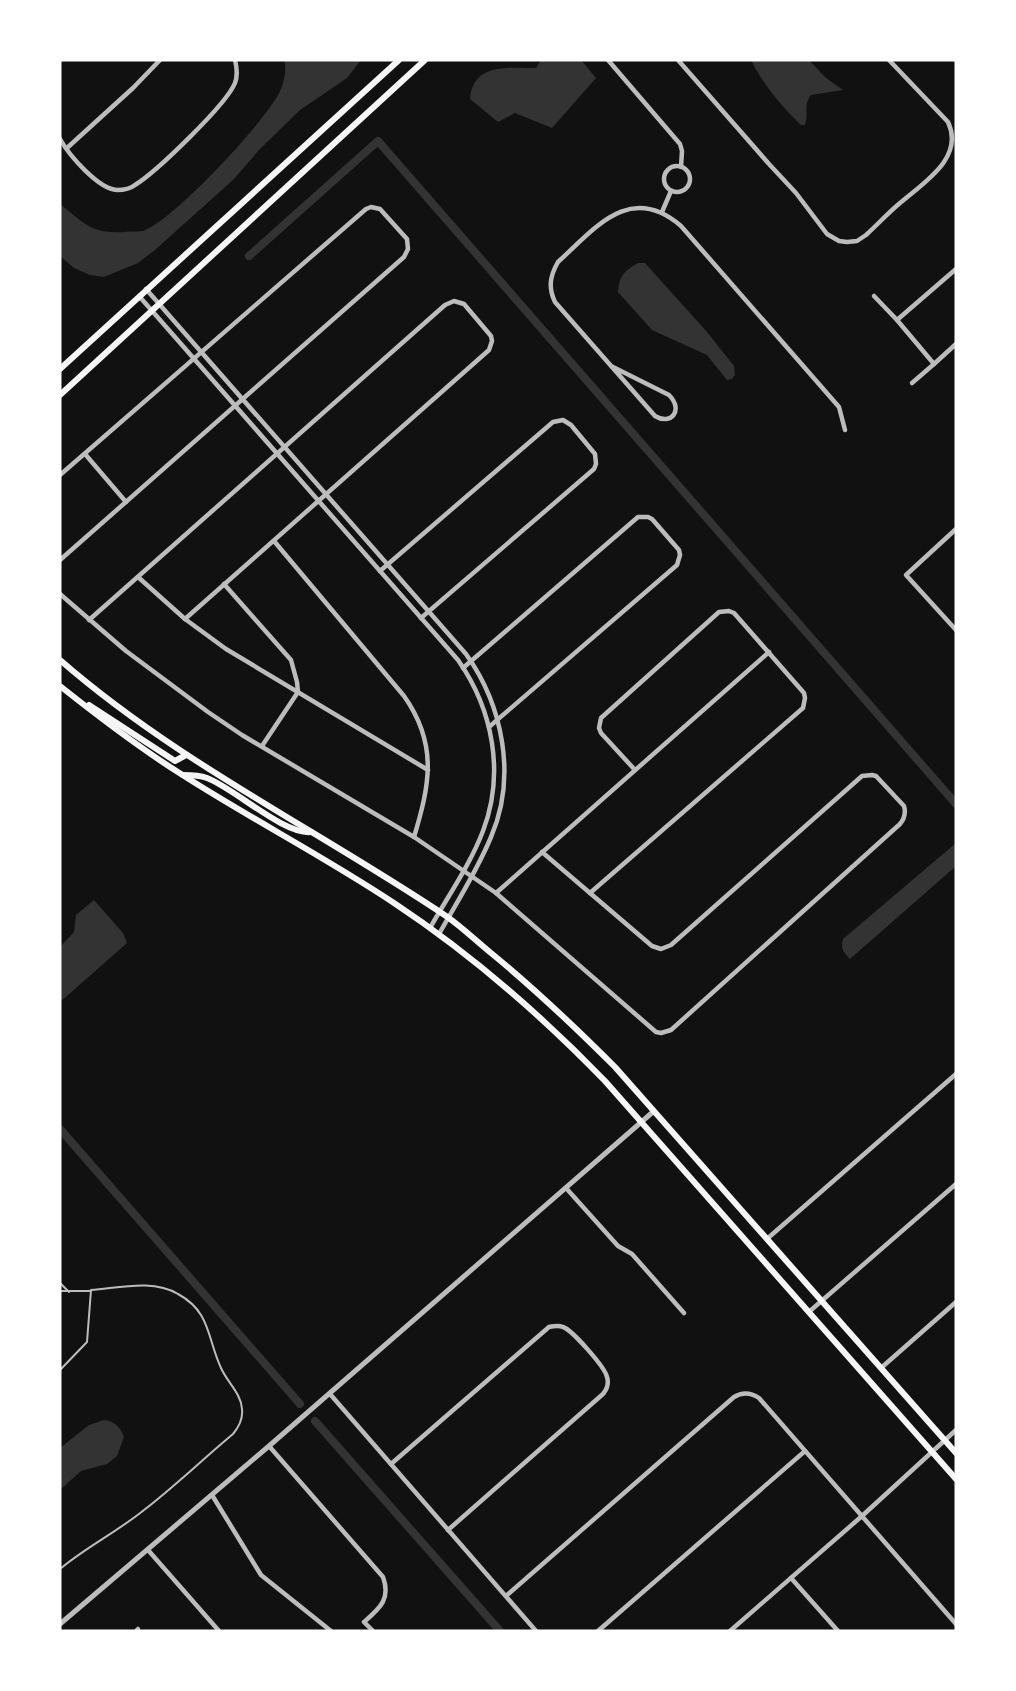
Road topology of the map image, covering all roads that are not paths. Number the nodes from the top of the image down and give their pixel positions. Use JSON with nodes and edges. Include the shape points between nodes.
{"nodes":[{"id":1,"x":160,"y":60,"type":"edge"},
{"id":2,"x":235,"y":60,"type":"edge"},
{"id":3,"x":399,"y":60,"type":"edge"},
{"id":4,"x":425,"y":60,"type":"edge"},
{"id":5,"x":608,"y":60,"type":"edge"},
{"id":6,"x":678,"y":60,"type":"edge"},
{"id":7,"x":889,"y":60,"type":"edge"},
{"id":8,"x":60,"y":139,"type":"edge"},
{"id":9,"x":67,"y":148,"type":"junction"},
{"id":10,"x":681,"y":167,"type":"junction"},
{"id":11,"x":671,"y":190,"type":"junction"},
{"id":12,"x":662,"y":212,"type":"junction"},
{"id":13,"x":956,"y":269,"type":"edge"},
{"id":14,"x":146,"y":289,"type":"junction"},
{"id":15,"x":139,"y":296,"type":"junction"},
{"id":16,"x":874,"y":296,"type":"dead end"},
{"id":17,"x":159,"y":303,"type":"junction"},
{"id":18,"x":151,"y":310,"type":"junction"},
{"id":19,"x":897,"y":320,"type":"junction"},
{"id":20,"x":956,"y":344,"type":"edge"},
{"id":21,"x":202,"y":351,"type":"junction"},
{"id":22,"x":194,"y":357,"type":"junction"},
{"id":23,"x":934,"y":364,"type":"junction"},
{"id":24,"x":611,"y":366,"type":"junction"},
{"id":25,"x":60,"y":369,"type":"edge"},
{"id":26,"x":912,"y":383,"type":"dead end"},
{"id":27,"x":60,"y":395,"type":"edge"},
{"id":28,"x":243,"y":398,"type":"junction"},
{"id":29,"x":235,"y":405,"type":"junction"},
{"id":30,"x":846,"y":430,"type":"dead end"},
{"id":31,"x":284,"y":446,"type":"junction"},
{"id":32,"x":277,"y":453,"type":"junction"},
{"id":33,"x":85,"y":454,"type":"junction"},
{"id":34,"x":60,"y":475,"type":"edge"},
{"id":35,"x":326,"y":494,"type":"junction"},
{"id":36,"x":319,"y":501,"type":"junction"},
{"id":37,"x":126,"y":502,"type":"junction"},
{"id":38,"x":956,"y":529,"type":"edge"},
{"id":39,"x":274,"y":541,"type":"junction"},
{"id":40,"x":60,"y":560,"type":"edge"},
{"id":41,"x":387,"y":564,"type":"junction"},
{"id":42,"x":380,"y":571,"type":"junction"},
{"id":43,"x":138,"y":577,"type":"junction"},
{"id":44,"x":224,"y":584,"type":"junction"},
{"id":45,"x":60,"y":594,"type":"edge"},
{"id":46,"x":429,"y":612,"type":"junction"},
{"id":47,"x":421,"y":618,"type":"junction"},
{"id":48,"x":184,"y":619,"type":"junction"},
{"id":49,"x":89,"y":620,"type":"junction"},
{"id":50,"x":956,"y":630,"type":"edge"},
{"id":51,"x":769,"y":652,"type":"junction"},
{"id":52,"x":60,"y":660,"type":"edge"},
{"id":53,"x":471,"y":661,"type":"junction"},
{"id":54,"x":463,"y":668,"type":"junction"},
{"id":55,"x":60,"y":686,"type":"edge"},
{"id":56,"x":298,"y":692,"type":"junction"},
{"id":57,"x":73,"y":696,"type":"junction"},
{"id":58,"x":498,"y":720,"type":"junction"},
{"id":59,"x":489,"y":728,"type":"junction"},
{"id":60,"x":262,"y":746,"type":"junction"},
{"id":61,"x":186,"y":755,"type":"junction"},
{"id":62,"x":428,"y":770,"type":"junction"},
{"id":63,"x":635,"y":770,"type":"junction"},
{"id":64,"x":181,"y":774,"type":"junction"},
{"id":65,"x":492,"y":796,"type":"junction"},
{"id":66,"x":502,"y":798,"type":"junction"},
{"id":67,"x":312,"y":832,"type":"junction"},
{"id":68,"x":414,"y":837,"type":"junction"},
{"id":69,"x":542,"y":852,"type":"junction"},
{"id":70,"x":463,"y":871,"type":"junction"},
{"id":71,"x":472,"y":877,"type":"junction"},
{"id":72,"x":496,"y":893,"type":"junction"},
{"id":73,"x":590,"y":893,"type":"junction"},
{"id":74,"x":439,"y":912,"type":"junction"},
{"id":75,"x":448,"y":918,"type":"junction"},
{"id":76,"x":430,"y":928,"type":"junction"},
{"id":77,"x":439,"y":934,"type":"junction"},
{"id":78,"x":956,"y":1074,"type":"edge"},
{"id":79,"x":654,"y":1111,"type":"junction"},
{"id":80,"x":642,"y":1121,"type":"junction"},
{"id":81,"x":956,"y":1184,"type":"edge"},
{"id":82,"x":566,"y":1188,"type":"junction"},
{"id":83,"x":768,"y":1238,"type":"junction"},
{"id":84,"x":60,"y":1283,"type":"edge"},
{"id":85,"x":91,"y":1290,"type":"junction"},
{"id":86,"x":60,"y":1292,"type":"edge"},
{"id":87,"x":69,"y":1292,"type":"junction"},
{"id":88,"x":822,"y":1300,"type":"junction"},
{"id":89,"x":956,"y":1302,"type":"edge"},
{"id":90,"x":810,"y":1311,"type":"junction"},
{"id":91,"x":684,"y":1313,"type":"dead end"},
{"id":92,"x":881,"y":1368,"type":"junction"},
{"id":93,"x":60,"y":1370,"type":"edge"},
{"id":94,"x":330,"y":1394,"type":"junction"},
{"id":95,"x":956,"y":1430,"type":"edge"},
{"id":96,"x":945,"y":1440,"type":"junction"},
{"id":97,"x":269,"y":1446,"type":"junction"},
{"id":98,"x":805,"y":1451,"type":"junction"},
{"id":99,"x":933,"y":1452,"type":"junction"},
{"id":100,"x":956,"y":1453,"type":"edge"},
{"id":101,"x":391,"y":1464,"type":"junction"},
{"id":102,"x":956,"y":1479,"type":"edge"},
{"id":103,"x":212,"y":1495,"type":"junction"},
{"id":104,"x":862,"y":1516,"type":"junction"},
{"id":105,"x":448,"y":1530,"type":"junction"},
{"id":106,"x":148,"y":1550,"type":"junction"},
{"id":107,"x":60,"y":1569,"type":"edge"},
{"id":108,"x":791,"y":1578,"type":"junction"},
{"id":109,"x":506,"y":1596,"type":"junction"},
{"id":110,"x":60,"y":1624,"type":"edge"},
{"id":111,"x":956,"y":1624,"type":"edge"},
{"id":112,"x":219,"y":1631,"type":"edge"},
{"id":113,"x":331,"y":1631,"type":"edge"},
{"id":114,"x":372,"y":1631,"type":"edge"},
{"id":115,"x":536,"y":1631,"type":"edge"},
{"id":116,"x":598,"y":1631,"type":"edge"},
{"id":117,"x":730,"y":1631,"type":"edge"},
{"id":118,"x":838,"y":1631,"type":"edge"}],
"edges":[{"from":1,"to":9,"type":"street"},
{"from":2,"to":9,"type":"street","via":[[235,83],[218,107],[131,188],[115,190],[99,183]]},
{"from":3,"to":14,"type":"main road"},
{"from":4,"to":17,"type":"main road"},
{"from":5,"to":10,"type":"street","via":[[680,144]]},
{"from":6,"to":7,"type":"street","via":[[796,193],[826,234],[847,242],[866,235],[934,174],[951,150],[948,122]]},
{"from":8,"to":9,"type":"street"},
{"from":10,"to":11,"type":"street","via":[[670,168],[665,174]]},
{"from":10,"to":11,"type":"street","via":[[687,172],[689,184],[683,190]]},
{"from":11,"to":12,"type":"street"},
{"from":12,"to":24,"type":"street","via":[[625,209],[608,217],[553,270],[550,292],[555,302]]},
{"from":12,"to":30,"type":"street","via":[[681,226],[839,407]]},
{"from":13,"to":19,"type":"street"},
{"from":14,"to":15,"type":"main road"},
{"from":14,"to":17,"type":"street"},
{"from":15,"to":18,"type":"street"},
{"from":15,"to":25,"type":"main road"},
{"from":16,"to":19,"type":"street"},
{"from":17,"to":18,"type":"main road"},
{"from":17,"to":21,"type":"street"},
{"from":18,"to":22,"type":"street"},
{"from":18,"to":27,"type":"main road"},
{"from":19,"to":23,"type":"street"},
{"from":20,"to":23,"type":"street"},
{"from":21,"to":22,"type":"street"},
{"from":21,"to":28,"type":"street"},
{"from":21,"to":28,"type":"street","via":[[366,209],[376,207],[384,212],[407,239],[407,254]]},
{"from":22,"to":29,"type":"street"},
{"from":22,"to":33,"type":"street"},
{"from":23,"to":26,"type":"street"},
{"from":24,"to":24,"type":"street","via":[[655,416],[668,419],[674,414],[677,407],[669,394]]},
{"from":28,"to":29,"type":"street"},
{"from":28,"to":31,"type":"street"},
{"from":29,"to":32,"type":"street"},
{"from":29,"to":37,"type":"street"},
{"from":31,"to":32,"type":"street"},
{"from":31,"to":35,"type":"street"},
{"from":31,"to":35,"type":"street","via":[[445,305],[464,304],[488,332],[492,341],[489,350]]},
{"from":32,"to":36,"type":"street"},
{"from":32,"to":43,"type":"street"},
{"from":33,"to":34,"type":"street"},
{"from":33,"to":37,"type":"street"},
{"from":35,"to":36,"type":"street"},
{"from":35,"to":41,"type":"street"},
{"from":36,"to":39,"type":"street"},
{"from":36,"to":42,"type":"street"},
{"from":37,"to":40,"type":"street"},
{"from":38,"to":50,"type":"street","via":[[906,575]]},
{"from":39,"to":44,"type":"street"},
{"from":39,"to":62,"type":"street","via":[[407,700],[422,730]]},
{"from":41,"to":42,"type":"street"},
{"from":41,"to":46,"type":"street"},
{"from":41,"to":46,"type":"street","via":[[553,422],[563,420],[571,425],[595,454],[596,464],[591,473]]},
{"from":42,"to":47,"type":"street"},
{"from":43,"to":48,"type":"street"},
{"from":43,"to":49,"type":"street"},
{"from":44,"to":48,"type":"street"},
{"from":44,"to":56,"type":"street","via":[[291,660]]},
{"from":45,"to":49,"type":"street"},
{"from":46,"to":47,"type":"street"},
{"from":46,"to":53,"type":"street"},
{"from":47,"to":54,"type":"street"},
{"from":48,"to":56,"type":"street"},
{"from":49,"to":60,"type":"street","via":[[169,684]]},
{"from":51,"to":63,"type":"street"},
{"from":51,"to":63,"type":"street","via":[[738,616],[729,611],[719,612],[604,714],[599,723],[601,732]]},
{"from":51,"to":73,"type":"street","via":[[804,693],[805,703],[800,711]]},
{"from":52,"to":61,"type":"main road","via":[[84,682]]},
{"from":53,"to":54,"type":"street"},
{"from":53,"to":58,"type":"street"},
{"from":53,"to":58,"type":"street","via":[[634,520],[643,516],[652,519],[676,546],[680,555],[677,565]]},
{"from":54,"to":59,"type":"street","via":[[482,702]]},
{"from":55,"to":57,"type":"main road"},
{"from":56,"to":60,"type":"street"},
{"from":56,"to":62,"type":"street"},
{"from":57,"to":61,"type":"main road","via":[[175,761]]},
{"from":57,"to":64,"type":"main road"},
{"from":58,"to":59,"type":"street"},
{"from":58,"to":66,"type":"street","via":[[504,769]]},
{"from":59,"to":65,"type":"street","via":[[494,769]]},
{"from":60,"to":68,"type":"street"},
{"from":61,"to":67,"type":"main road"},
{"from":62,"to":68,"type":"street"},
{"from":63,"to":69,"type":"street"},
{"from":64,"to":67,"type":"main road","via":[[207,778],[282,823]]},
{"from":64,"to":76,"type":"main road","via":[[357,879]]},
{"from":65,"to":66,"type":"street"},
{"from":65,"to":70,"type":"street","via":[[482,833]]},
{"from":66,"to":71,"type":"street","via":[[492,837]]},
{"from":67,"to":74,"type":"main road"},
{"from":68,"to":70,"type":"street"},
{"from":69,"to":72,"type":"street"},
{"from":69,"to":73,"type":"street"},
{"from":70,"to":71,"type":"street"},
{"from":70,"to":74,"type":"street"},
{"from":71,"to":72,"type":"street"},
{"from":71,"to":75,"type":"street"},
{"from":72,"to":73,"type":"street","via":[[661,1033],[671,1030],[900,824],[905,816],[903,806],[880,780],[872,775],[862,776],[662,949],[652,946]]},
{"from":74,"to":75,"type":"main road"},
{"from":74,"to":76,"type":"street"},
{"from":75,"to":77,"type":"street"},
{"from":75,"to":79,"type":"main road","via":[[560,1013]]},
{"from":76,"to":77,"type":"main road"},
{"from":77,"to":80,"type":"main road","via":[[550,1026]]},
{"from":78,"to":83,"type":"street"},
{"from":79,"to":80,"type":"street"},
{"from":79,"to":83,"type":"main road"},
{"from":80,"to":82,"type":"street"},
{"from":80,"to":90,"type":"main road"},
{"from":81,"to":88,"type":"street"},
{"from":82,"to":91,"type":"street"},
{"from":82,"to":94,"type":"street"},
{"from":83,"to":88,"type":"main road"},
{"from":84,"to":87,"type":"lane"},
{"from":85,"to":87,"type":"lane"},
{"from":85,"to":93,"type":"lane","via":[[87,1342]]},
{"from":85,"to":107,"type":"lane","via":[[152,1286],[187,1299],[207,1324],[221,1370],[240,1398],[242,1414],[233,1434],[144,1511]]},
{"from":86,"to":87,"type":"lane"},
{"from":88,"to":90,"type":"street"},
{"from":88,"to":92,"type":"main road"},
{"from":89,"to":92,"type":"street"},
{"from":90,"to":99,"type":"main road"},
{"from":92,"to":96,"type":"main road"},
{"from":94,"to":97,"type":"street"},
{"from":94,"to":101,"type":"street"},
{"from":95,"to":96,"type":"street"},
{"from":96,"to":99,"type":"street"},
{"from":96,"to":100,"type":"main road"},
{"from":97,"to":103,"type":"street"},
{"from":97,"to":114,"type":"street","via":[[383,1577],[384,1601],[364,1622]]},
{"from":98,"to":104,"type":"street"},
{"from":98,"to":109,"type":"street","via":[[759,1398],[749,1393],[734,1397]]},
{"from":98,"to":116,"type":"street"},
{"from":99,"to":102,"type":"main road"},
{"from":99,"to":104,"type":"street"},
{"from":101,"to":105,"type":"street"},
{"from":101,"to":105,"type":"street","via":[[545,1330],[560,1326],[570,1331],[604,1369],[608,1379],[603,1394]]},
{"from":103,"to":106,"type":"street"},
{"from":103,"to":113,"type":"street","via":[[261,1575]]},
{"from":104,"to":108,"type":"street"},
{"from":104,"to":111,"type":"street"},
{"from":105,"to":109,"type":"street"},
{"from":106,"to":110,"type":"street"},
{"from":106,"to":112,"type":"street"},
{"from":108,"to":117,"type":"street"},
{"from":108,"to":118,"type":"street"},
{"from":109,"to":115,"type":"street"}]}
